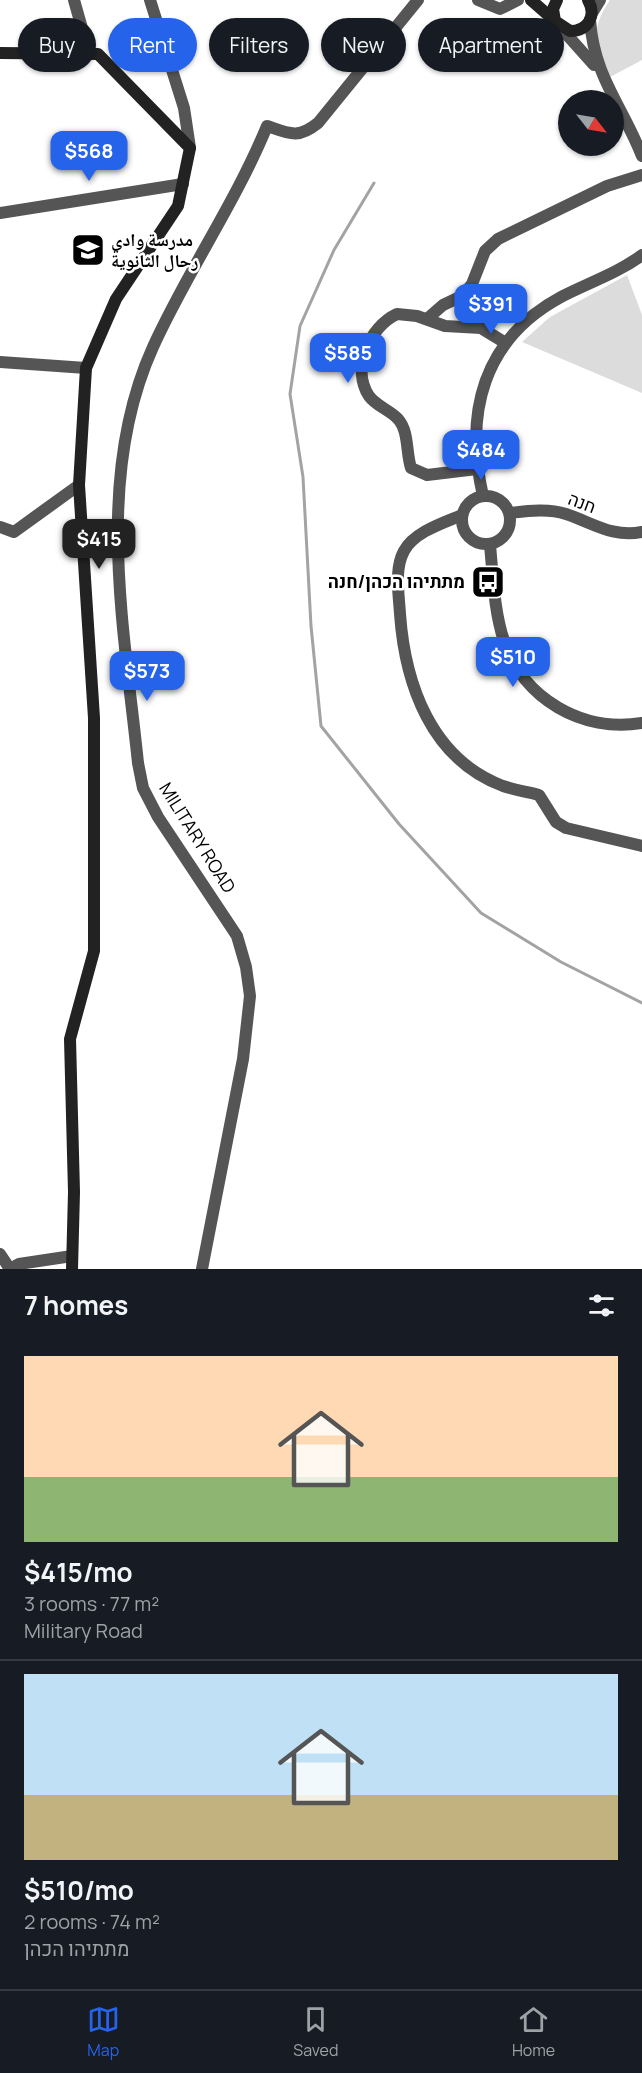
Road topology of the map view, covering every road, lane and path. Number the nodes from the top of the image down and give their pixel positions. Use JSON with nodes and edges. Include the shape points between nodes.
{"nodes":[{"id":1,"x":74,"y":0,"type":"edge"},
{"id":2,"x":150,"y":0,"type":"edge"},
{"id":3,"x":418,"y":0,"type":"edge"},
{"id":4,"x":478,"y":0,"type":"edge"},
{"id":5,"x":518,"y":0,"type":"edge"},
{"id":6,"x":531,"y":0,"type":"edge"},
{"id":7,"x":557,"y":0,"type":"edge"},
{"id":8,"x":588,"y":0,"type":"edge"},
{"id":9,"x":600,"y":0,"type":"edge"},
{"id":10,"x":591,"y":17,"type":"junction"},
{"id":11,"x":79,"y":18,"type":"edge"},
{"id":12,"x":551,"y":18,"type":"edge"},
{"id":13,"x":556,"y":18,"type":"edge"},
{"id":14,"x":564,"y":26,"type":"edge"},
{"id":15,"x":564,"y":30,"type":"edge"},
{"id":16,"x":0,"y":53,"type":"edge"},
{"id":17,"x":18,"y":53,"type":"edge"},
{"id":18,"x":96,"y":54,"type":"edge"},
{"id":19,"x":600,"y":74,"type":"junction"},
{"id":20,"x":190,"y":148,"type":"junction"},
{"id":21,"x":642,"y":156,"type":"edge"},
{"id":22,"x":642,"y":175,"type":"edge"},
{"id":23,"x":183,"y":184,"type":"junction"},
{"id":24,"x":0,"y":213,"type":"edge"},
{"id":25,"x":642,"y":255,"type":"edge"},
{"id":26,"x":427,"y":319,"type":"junction"},
{"id":27,"x":504,"y":342,"type":"junction"},
{"id":28,"x":0,"y":362,"type":"edge"},
{"id":29,"x":86,"y":368,"type":"junction"},
{"id":30,"x":477,"y":469,"type":"junction"},
{"id":31,"x":79,"y":484,"type":"junction"},
{"id":32,"x":483,"y":496,"type":"junction"},
{"id":33,"x":510,"y":513,"type":"junction"},
{"id":34,"x":462,"y":515,"type":"junction"},
{"id":35,"x":0,"y":526,"type":"edge"},
{"id":36,"x":642,"y":532,"type":"edge"},
{"id":37,"x":490,"y":545,"type":"junction"},
{"id":38,"x":642,"y":723,"type":"edge"},
{"id":39,"x":642,"y":846,"type":"edge"},
{"id":40,"x":0,"y":1254,"type":"edge"},
{"id":41,"x":72,"y":1256,"type":"junction"},
{"id":42,"x":10,"y":1269,"type":"edge"},
{"id":43,"x":72,"y":1269,"type":"edge"},
{"id":44,"x":201,"y":1269,"type":"edge"}],
"edges":[{"from":1,"to":11,"type":"street"},
{"from":2,"to":20,"type":"street","via":[[184,108]]},
{"from":3,"to":44,"type":"street","name":"MILITARY ROAD","via":[[318,123],[298,134],[267,126],[152,348],[136,395],[120,470],[119,564],[144,788],[158,817],[237,936],[250,996],[243,1059]]},
{"from":4,"to":5,"type":"street","via":[[500,9]]},
{"from":6,"to":12,"type":"street"},
{"from":7,"to":13,"type":"street","via":[[553,9]]},
{"from":8,"to":10,"type":"street"},
{"from":9,"to":10,"type":"street"},
{"from":10,"to":14,"type":"street","via":[[576,31]]},
{"from":10,"to":19,"type":"street","via":[[592,43]]},
{"from":15,"to":19,"type":"street"},
{"from":16,"to":17,"type":"street"},
{"from":18,"to":20,"type":"street"},
{"from":19,"to":21,"type":"street"},
{"from":20,"to":23,"type":"street"},
{"from":22,"to":26,"type":"street","via":[[607,186],[498,239],[485,251],[472,284],[462,296]]},
{"from":23,"to":24,"type":"street"},
{"from":23,"to":29,"type":"street","via":[[178,206],[116,299]]},
{"from":25,"to":27,"type":"street","via":[[531,315]]},
{"from":26,"to":27,"type":"street","via":[[445,326],[481,328]]},
{"from":26,"to":30,"type":"street","via":[[397,314],[382,324],[363,358],[364,387],[370,399],[398,419],[411,468],[438,476]]},
{"from":27,"to":30,"type":"street","via":[[484,386],[478,411]]},
{"from":28,"to":29,"type":"street"},
{"from":29,"to":31,"type":"street"},
{"from":30,"to":32,"type":"street"},
{"from":31,"to":35,"type":"street","via":[[14,532]]},
{"from":31,"to":41,"type":"street","via":[[94,718],[94,951],[70,1039]]},
{"from":32,"to":33,"type":"street","via":[[499,499]]},
{"from":32,"to":34,"type":"street","via":[[466,506]]},
{"from":33,"to":36,"type":"street","name":"חנה","via":[[564,513],[609,532]]},
{"from":33,"to":37,"type":"street","via":[[505,536]]},
{"from":34,"to":37,"type":"street","via":[[464,531],[472,540]]},
{"from":34,"to":39,"type":"street","via":[[423,533],[404,550],[401,559],[398,589],[402,637],[411,686],[420,704],[442,740],[470,767],[502,786],[539,795],[556,822],[566,828]]},
{"from":37,"to":38,"type":"street","via":[[499,622],[518,672],[545,699],[579,719],[614,725]]},
{"from":40,"to":42,"type":"street"},
{"from":41,"to":42,"type":"street","via":[[19,1264]]},
{"from":41,"to":43,"type":"street"}]}
